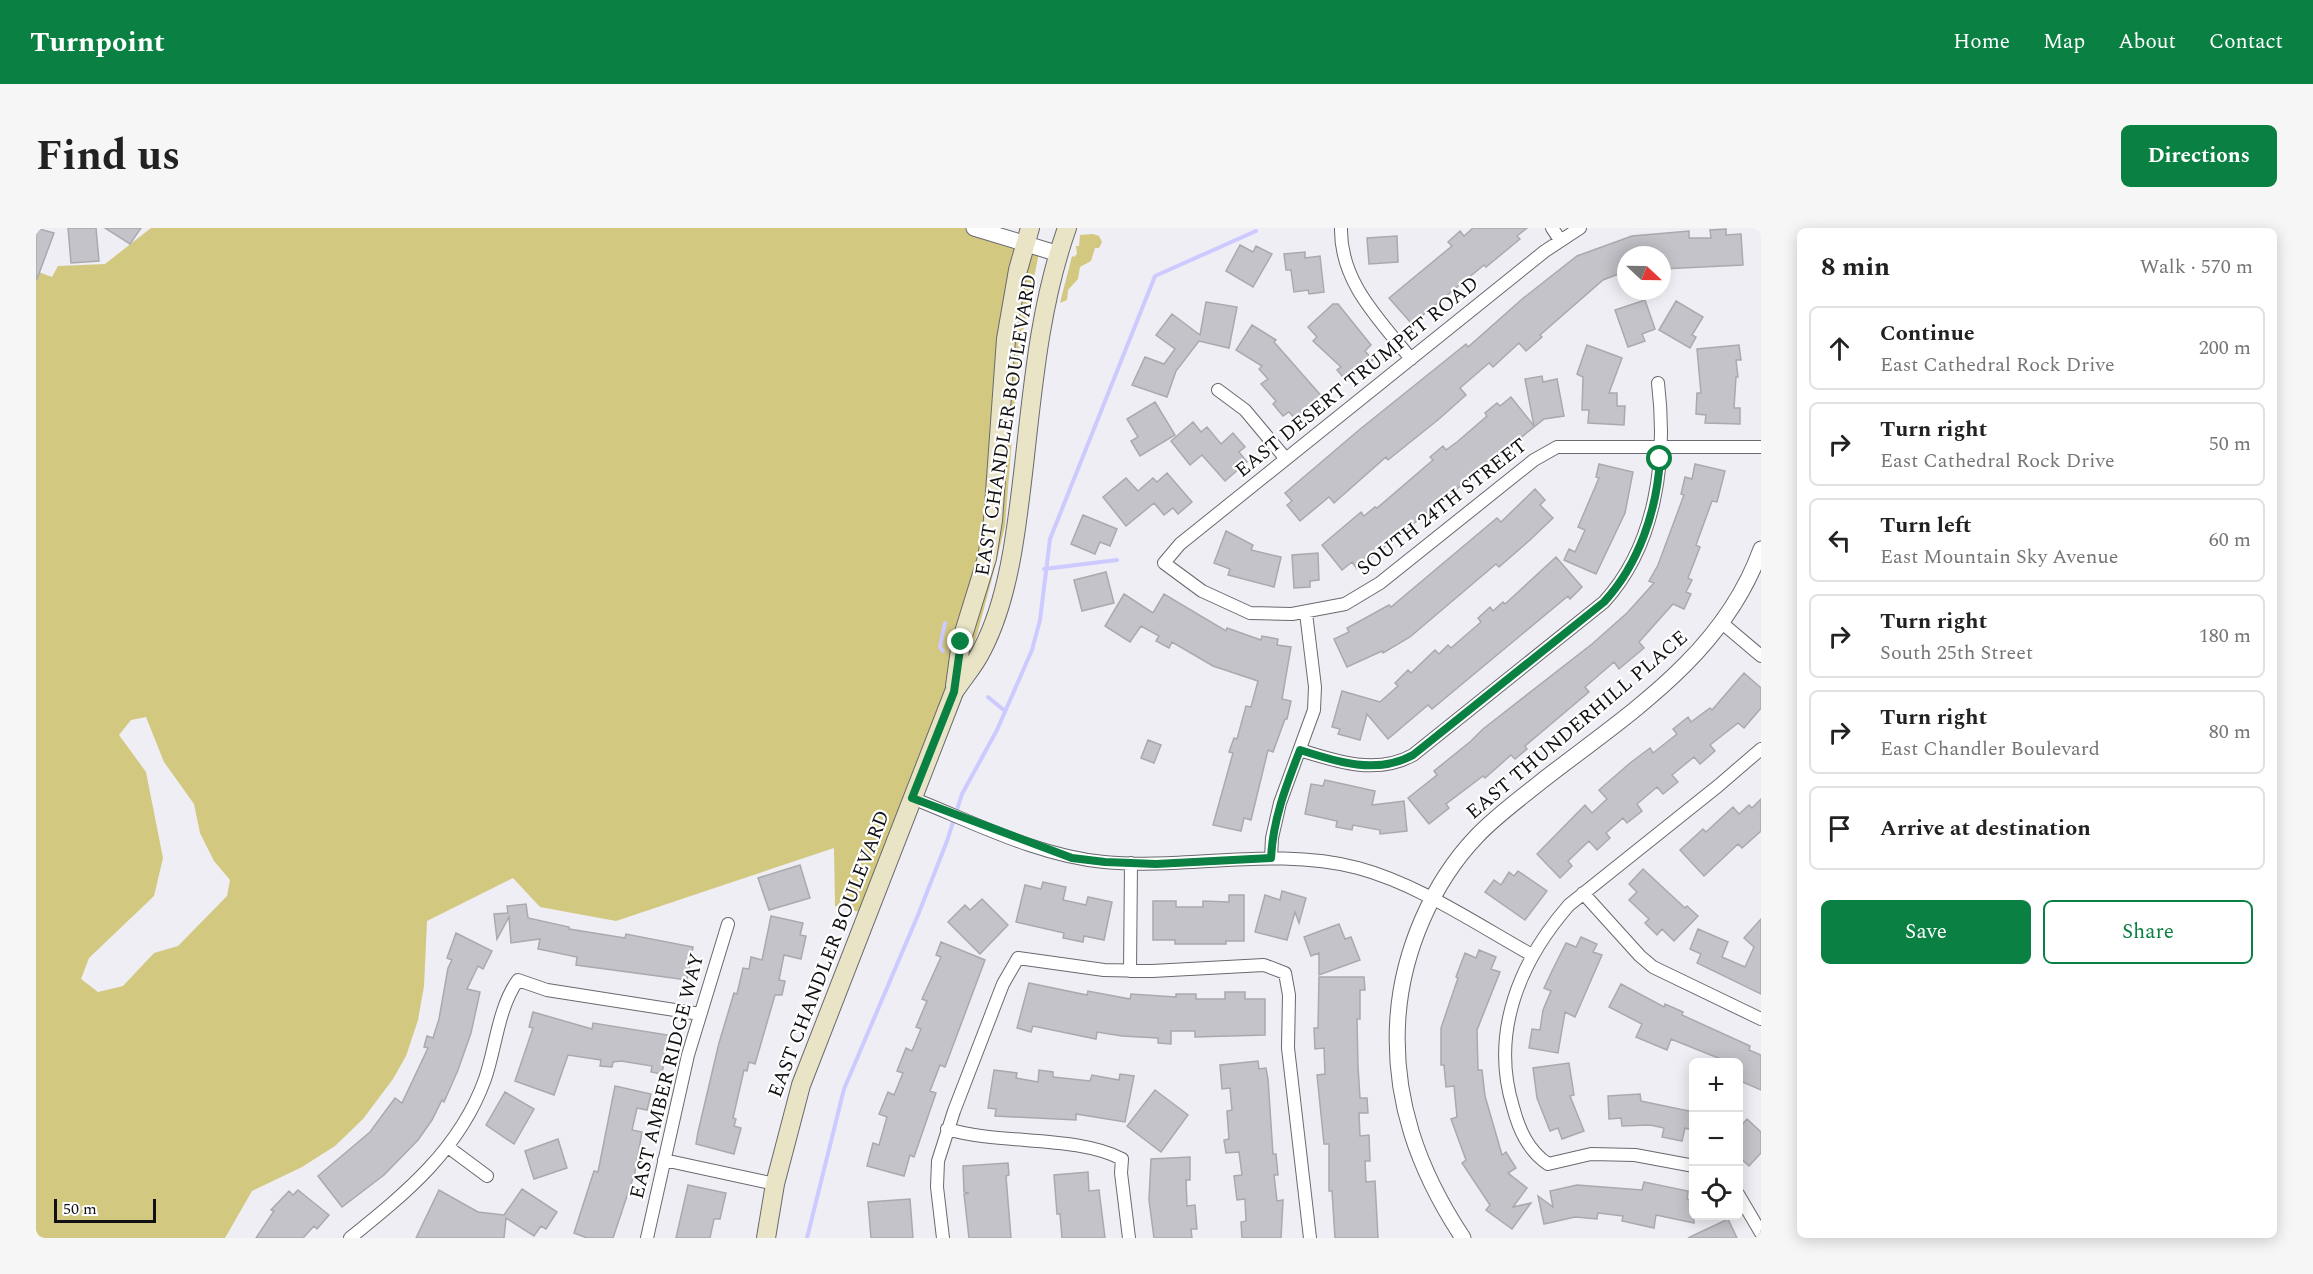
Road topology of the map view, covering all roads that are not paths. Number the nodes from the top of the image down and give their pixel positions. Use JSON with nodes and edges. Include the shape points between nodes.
{"nodes":[{"id":1,"x":974,"y":228,"type":"edge"},
{"id":2,"x":1067,"y":228,"type":"edge"},
{"id":3,"x":1341,"y":228,"type":"edge"},
{"id":4,"x":1552,"y":228,"type":"edge"},
{"id":5,"x":1580,"y":228,"type":"edge"},
{"id":6,"x":1028,"y":236,"type":"edge"},
{"id":7,"x":1560,"y":240,"type":"junction"},
{"id":8,"x":1059,"y":254,"type":"junction"},
{"id":9,"x":1411,"y":359,"type":"junction"},
{"id":10,"x":1658,"y":383,"type":"dead end"},
{"id":11,"x":1218,"y":390,"type":"dead end"},
{"id":12,"x":1660,"y":446,"type":"junction"},
{"id":13,"x":1761,"y":447,"type":"edge"},
{"id":14,"x":1286,"y":459,"type":"junction"},
{"id":15,"x":1761,"y":549,"type":"edge"},
{"id":16,"x":1164,"y":563,"type":"joint"},
{"id":17,"x":1306,"y":613,"type":"junction"},
{"id":18,"x":1722,"y":624,"type":"junction"},
{"id":19,"x":1761,"y":656,"type":"edge"},
{"id":20,"x":954,"y":692,"type":"junction"},
{"id":21,"x":1761,"y":749,"type":"edge"},
{"id":22,"x":1300,"y":750,"type":"junction"},
{"id":23,"x":912,"y":798,"type":"junction"},
{"id":24,"x":1271,"y":858,"type":"junction"},
{"id":25,"x":1131,"y":863,"type":"junction"},
{"id":26,"x":1583,"y":893,"type":"junction"},
{"id":27,"x":1432,"y":900,"type":"junction"},
{"id":28,"x":728,"y":924,"type":"dead end"},
{"id":29,"x":1532,"y":955,"type":"junction"},
{"id":30,"x":1130,"y":971,"type":"junction"},
{"id":31,"x":700,"y":1014,"type":"junction"},
{"id":32,"x":1761,"y":1018,"type":"edge"},
{"id":33,"x":947,"y":1130,"type":"junction"},
{"id":34,"x":448,"y":1147,"type":"junction"},
{"id":35,"x":664,"y":1160,"type":"junction"},
{"id":36,"x":1689,"y":1165,"type":"edge"},
{"id":37,"x":487,"y":1176,"type":"dead end"},
{"id":38,"x":775,"y":1184,"type":"junction"},
{"id":39,"x":1743,"y":1202,"type":"edge"},
{"id":40,"x":1761,"y":1233,"type":"edge"},
{"id":41,"x":350,"y":1238,"type":"edge"},
{"id":42,"x":647,"y":1238,"type":"edge"},
{"id":43,"x":766,"y":1238,"type":"edge"},
{"id":44,"x":944,"y":1238,"type":"edge"},
{"id":45,"x":1129,"y":1238,"type":"edge"},
{"id":46,"x":1310,"y":1238,"type":"edge"},
{"id":47,"x":1463,"y":1238,"type":"edge"}],
"edges":[{"from":1,"to":6,"type":"street"},
{"from":2,"to":8,"type":"main road","name":"EAST CHANDLER BOULEVARD"},
{"from":3,"to":9,"type":"street","via":[[1344,255],[1356,289]]},
{"from":4,"to":7,"type":"street"},
{"from":5,"to":7,"type":"street","name":"EAST DESERT TRUMPET ROAD"},
{"from":6,"to":8,"type":"street"},
{"from":6,"to":20,"type":"main road","name":"EAST CHANDLER BOULEVARD","via":[[1006,339],[993,520],[978,592],[961,642]]},
{"from":7,"to":9,"type":"street","name":"EAST DESERT TRUMPET ROAD"},
{"from":8,"to":20,"type":"main road","name":"EAST CHANDLER BOULEVARD","via":[[1039,344],[1017,528],[1000,599],[982,651]]},
{"from":9,"to":14,"type":"street","name":"EAST DESERT TRUMPET ROAD"},
{"from":10,"to":12,"type":"street"},
{"from":11,"to":14,"type":"street","via":[[1245,410]]},
{"from":12,"to":13,"type":"street","name":"SOUTH 24TH STREET"},
{"from":12,"to":17,"type":"street","name":"SOUTH 24TH STREET","via":[[1568,445],[1546,452],[1363,595],[1345,604]]},
{"from":12,"to":22,"type":"street","via":[[1652,511],[1625,575],[1604,602],[1578,624],[1400,763],[1366,766]]},
{"from":14,"to":16,"type":"street","name":"EAST DESERT TRUMPET ROAD","via":[[1180,544]]},
{"from":15,"to":18,"type":"street","name":"EAST THUNDERHILL PLACE"},
{"from":16,"to":17,"type":"street","name":"SOUTH 24TH STREET","via":[[1202,591],[1250,613]]},
{"from":17,"to":22,"type":"street","via":[[1316,698]]},
{"from":18,"to":19,"type":"street"},
{"from":18,"to":27,"type":"street","name":"EAST THUNDERHILL PLACE","via":[[1667,683],[1477,836]]},
{"from":20,"to":23,"type":"main road","name":"EAST CHANDLER BOULEVARD"},
{"from":21,"to":26,"type":"street"},
{"from":22,"to":24,"type":"street","via":[[1280,803]]},
{"from":23,"to":25,"type":"street","via":[[1072,858]]},
{"from":23,"to":38,"type":"main road","name":"EAST CHANDLER BOULEVARD","via":[[801,1085]]},
{"from":24,"to":25,"type":"street"},
{"from":24,"to":27,"type":"street","via":[[1356,868]]},
{"from":25,"to":30,"type":"street"},
{"from":26,"to":29,"type":"street","via":[[1550,928]]},
{"from":26,"to":32,"type":"street","via":[[1653,967]]},
{"from":27,"to":29,"type":"street"},
{"from":27,"to":47,"type":"street","name":"EAST THUNDERHILL PLACE","via":[[1413,945],[1401,993],[1397,1031],[1399,1075],[1405,1112],[1421,1164],[1435,1195]]},
{"from":28,"to":31,"type":"street","name":"EAST AMBER RIDGE WAY"},
{"from":29,"to":36,"type":"street","via":[[1510,1010],[1504,1038],[1504,1070],[1518,1124],[1533,1154],[1548,1164],[1591,1154],[1635,1155]]},
{"from":30,"to":33,"type":"street","via":[[1073,968],[1018,958],[1003,984]]},
{"from":30,"to":46,"type":"street","via":[[1264,965],[1285,973],[1289,995],[1288,1048]]},
{"from":31,"to":34,"type":"street","via":[[547,990],[518,980],[504,1004],[491,1061],[477,1099]]},
{"from":31,"to":35,"type":"street","name":"EAST AMBER RIDGE WAY"},
{"from":33,"to":44,"type":"street","via":[[938,1161],[937,1187]]},
{"from":33,"to":45,"type":"street","via":[[973,1137],[1103,1149],[1122,1160]]},
{"from":34,"to":37,"type":"street"},
{"from":34,"to":41,"type":"street","via":[[402,1197]]},
{"from":35,"to":38,"type":"street"},
{"from":35,"to":42,"type":"street","name":"EAST AMBER RIDGE WAY"},
{"from":38,"to":43,"type":"main road","name":"EAST CHANDLER BOULEVARD"},
{"from":39,"to":40,"type":"street"}]}
